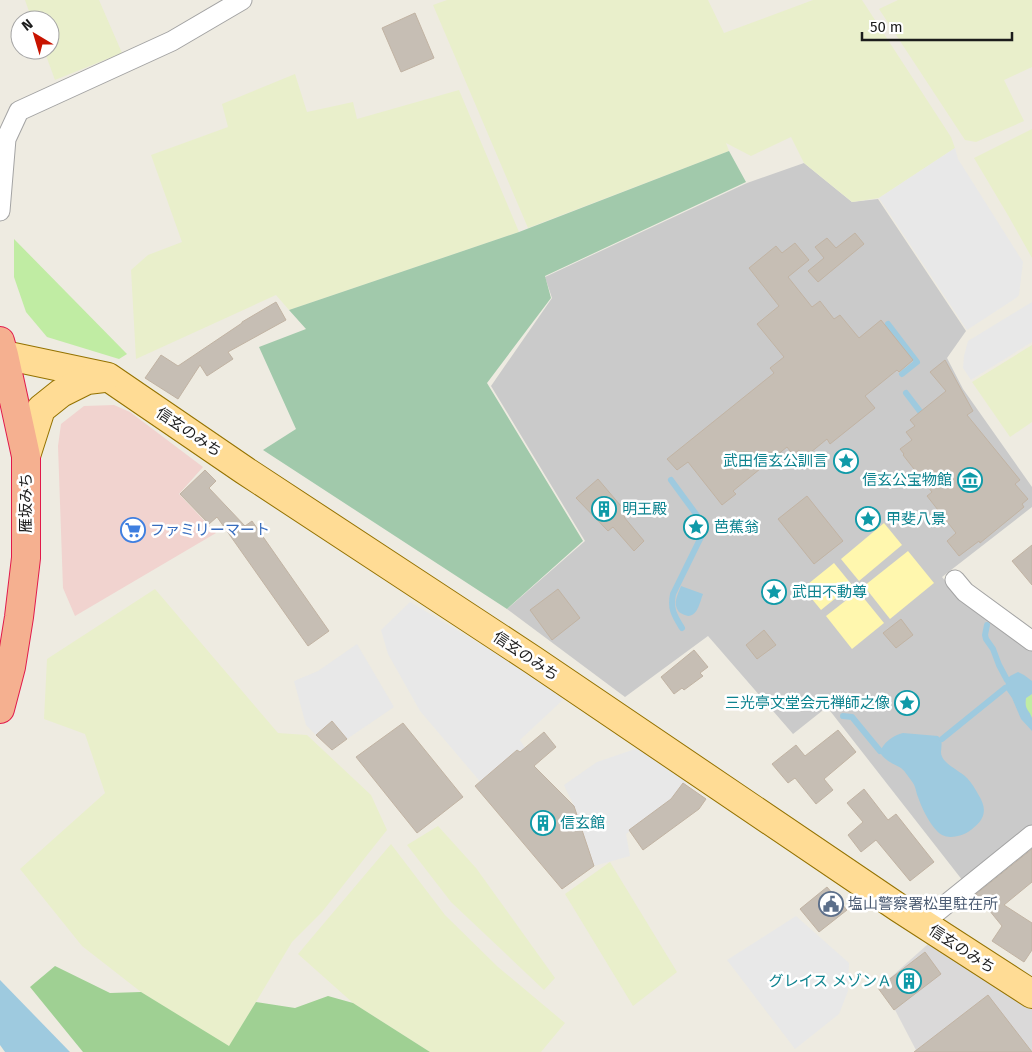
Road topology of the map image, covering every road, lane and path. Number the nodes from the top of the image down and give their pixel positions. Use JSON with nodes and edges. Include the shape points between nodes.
{"nodes":[{"id":1,"x":242,"y":0,"type":"edge"},
{"id":2,"x":0,"y":211,"type":"edge"},
{"id":3,"x":2,"y":348,"type":"edge"},
{"id":4,"x":108,"y":377,"type":"junction"},
{"id":5,"x":26,"y":456,"type":"junction"},
{"id":6,"x":954,"y":580,"type":"dead end"},
{"id":7,"x":1032,"y":641,"type":"edge"},
{"id":8,"x":0,"y":709,"type":"edge"},
{"id":9,"x":1032,"y":835,"type":"edge"},
{"id":10,"x":923,"y":923,"type":"junction"},
{"id":11,"x":1032,"y":994,"type":"edge"}],
"edges":[{"from":1,"to":2,"type":"street","via":[[172,41],[19,111],[6,139]]},
{"from":3,"to":4,"type":"main road","name":"信玄のみち"},
{"from":3,"to":5,"type":"highway","name":"雁坂みち"},
{"from":4,"to":5,"type":"main road","via":[[87,380],[61,393],[42,409]]},
{"from":4,"to":10,"type":"main road","name":"信玄のみち"},
{"from":5,"to":8,"type":"highway","name":"雁坂みち","via":[[26,558],[11,668]]},
{"from":6,"to":7,"type":"street","via":[[965,592]]},
{"from":9,"to":10,"type":"street"},
{"from":10,"to":11,"type":"main road","name":"信玄のみち"}]}
